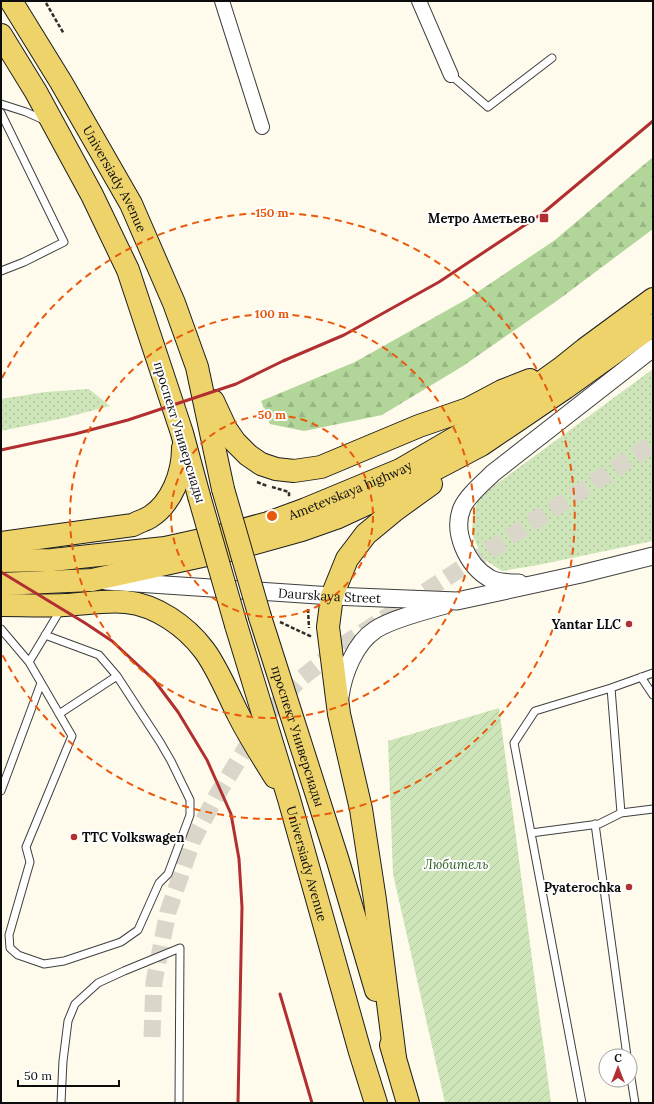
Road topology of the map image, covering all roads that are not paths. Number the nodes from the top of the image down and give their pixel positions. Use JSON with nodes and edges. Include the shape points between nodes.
{"nodes":[{"id":1,"x":12,"y":1,"type":"edge"},
{"id":2,"x":222,"y":1,"type":"edge"},
{"id":3,"x":418,"y":1,"type":"edge"},
{"id":4,"x":1,"y":36,"type":"edge"},
{"id":5,"x":552,"y":58,"type":"dead end"},
{"id":6,"x":452,"y":75,"type":"joint"},
{"id":7,"x":1,"y":104,"type":"edge"},
{"id":8,"x":1,"y":113,"type":"edge"},
{"id":9,"x":54,"y":124,"type":"junction"},
{"id":10,"x":262,"y":127,"type":"dead end"},
{"id":11,"x":1,"y":271,"type":"edge"},
{"id":12,"x":653,"y":299,"type":"edge"},
{"id":13,"x":653,"y":324,"type":"edge"},
{"id":14,"x":653,"y":348,"type":"edge"},
{"id":15,"x":197,"y":367,"type":"junction"},
{"id":16,"x":560,"y":369,"type":"junction"},
{"id":17,"x":182,"y":433,"type":"junction"},
{"id":18,"x":481,"y":445,"type":"junction"},
{"id":19,"x":1,"y":543,"type":"edge"},
{"id":20,"x":653,"y":556,"type":"edge"},
{"id":21,"x":1,"y":561,"type":"edge"},
{"id":22,"x":92,"y":580,"type":"junction"},
{"id":23,"x":1,"y":584,"type":"edge"},
{"id":24,"x":537,"y":584,"type":"junction"},
{"id":25,"x":332,"y":596,"type":"junction"},
{"id":26,"x":457,"y":601,"type":"junction"},
{"id":27,"x":1,"y":605,"type":"edge"},
{"id":28,"x":64,"y":605,"type":"junction"},
{"id":29,"x":236,"y":625,"type":"joint"},
{"id":30,"x":1,"y":629,"type":"edge"},
{"id":31,"x":45,"y":635,"type":"junction"},
{"id":32,"x":29,"y":662,"type":"junction"},
{"id":33,"x":653,"y":673,"type":"edge"},
{"id":34,"x":117,"y":676,"type":"junction"},
{"id":35,"x":641,"y":677,"type":"junction"},
{"id":36,"x":41,"y":683,"type":"junction"},
{"id":37,"x":611,"y":688,"type":"junction"},
{"id":38,"x":653,"y":695,"type":"edge"},
{"id":39,"x":59,"y":714,"type":"junction"},
{"id":40,"x":338,"y":714,"type":"junction"},
{"id":41,"x":1,"y":791,"type":"edge"},
{"id":42,"x":290,"y":799,"type":"junction"},
{"id":43,"x":653,"y":809,"type":"edge"},
{"id":44,"x":621,"y":813,"type":"junction"},
{"id":45,"x":595,"y":824,"type":"junction"},
{"id":46,"x":531,"y":833,"type":"junction"},
{"id":47,"x":626,"y":1048,"type":"edge"},
{"id":48,"x":395,"y":1058,"type":"junction"},
{"id":49,"x":633,"y":1088,"type":"edge"},
{"id":50,"x":61,"y":1103,"type":"edge"},
{"id":51,"x":179,"y":1103,"type":"edge"},
{"id":52,"x":376,"y":1103,"type":"edge"},
{"id":53,"x":408,"y":1103,"type":"edge"},
{"id":54,"x":582,"y":1103,"type":"edge"},
{"id":55,"x":635,"y":1103,"type":"edge"}],
"edges":[{"from":1,"to":15,"type":"main road","name":"Universiady Avenue","via":[[131,204],[174,303]]},
{"from":2,"to":10,"type":"street"},
{"from":3,"to":6,"type":"street"},
{"from":4,"to":9,"type":"main road"},
{"from":5,"to":6,"type":"lane","via":[[488,107]]},
{"from":7,"to":9,"type":"lane"},
{"from":8,"to":11,"type":"lane","via":[[64,242]]},
{"from":9,"to":17,"type":"main road","name":"проспект Универсиады","via":[[128,270]]},
{"from":12,"to":16,"type":"main road","name":"Ametevskaya highway"},
{"from":13,"to":18,"type":"main road","name":"Ametevskaya highway"},
{"from":14,"to":24,"type":"street","via":[[493,473],[462,507],[458,524],[467,556],[474,566],[489,578],[506,583]]},
{"from":15,"to":16,"type":"main road","via":[[226,429],[241,449],[261,464],[294,472],[321,467],[419,426],[468,409],[502,391]]},
{"from":15,"to":48,"type":"main road","name":"проспект Универсиады","bridge":true,"via":[[223,489],[267,618]]},
{"from":16,"to":21,"type":"main road","name":"Ametevskaya highway","via":[[503,410],[400,470],[268,523],[166,548],[52,560]]},
{"from":17,"to":19,"type":"main road","via":[[183,461],[174,490],[164,505],[150,516],[133,525]]},
{"from":17,"to":29,"type":"main road","name":"проспект Универсиады","bridge":true},
{"from":18,"to":22,"type":"main road","name":"Ametevskaya highway","via":[[388,494],[336,518],[302,530],[234,550]]},
{"from":18,"to":25,"type":"main road","via":[[366,534],[347,559]]},
{"from":20,"to":24,"type":"street","name":"Daurskaya Street"},
{"from":22,"to":23,"type":"main road","name":"Daurskaya Street"},
{"from":22,"to":25,"type":"street","name":"Daurskaya Street"},
{"from":24,"to":26,"type":"street","name":"Daurskaya Street"},
{"from":25,"to":26,"type":"street","name":"Daurskaya Street"},
{"from":25,"to":40,"type":"main road","via":[[328,627]]},
{"from":26,"to":40,"type":"street","via":[[391,622],[375,630],[359,646],[347,669]]},
{"from":27,"to":28,"type":"main road"},
{"from":28,"to":31,"type":"lane"},
{"from":28,"to":42,"type":"main road","via":[[105,601],[127,602],[150,608],[169,617],[188,632],[204,650],[260,754]]},
{"from":29,"to":42,"type":"main road","name":"Universiady Avenue"},
{"from":30,"to":32,"type":"lane"},
{"from":31,"to":32,"type":"lane"},
{"from":31,"to":34,"type":"lane","via":[[98,655]]},
{"from":32,"to":36,"type":"lane"},
{"from":33,"to":35,"type":"lane"},
{"from":34,"to":39,"type":"lane"},
{"from":34,"to":39,"type":"lane","via":[[171,761],[190,800],[190,815],[168,874],[158,883],[138,930],[121,942],[64,961],[44,964],[18,955],[10,948],[9,935],[30,862],[26,847],[72,736]]},
{"from":35,"to":37,"type":"lane"},
{"from":35,"to":38,"type":"lane"},
{"from":36,"to":39,"type":"lane"},
{"from":36,"to":41,"type":"lane"},
{"from":37,"to":44,"type":"lane"},
{"from":37,"to":46,"type":"lane","via":[[534,711],[514,743]]},
{"from":40,"to":48,"type":"main road","via":[[361,809]]},
{"from":42,"to":52,"type":"main road","name":"Universiady Avenue"},
{"from":43,"to":44,"type":"lane"},
{"from":44,"to":45,"type":"lane"},
{"from":45,"to":46,"type":"lane"},
{"from":45,"to":47,"type":"lane"},
{"from":46,"to":54,"type":"lane"},
{"from":48,"to":53,"type":"main road","name":"проспект Универсиады"},
{"from":49,"to":55,"type":"lane"},
{"from":50,"to":51,"type":"lane","via":[[68,1021],[75,1004],[98,983],[180,948]]}]}
